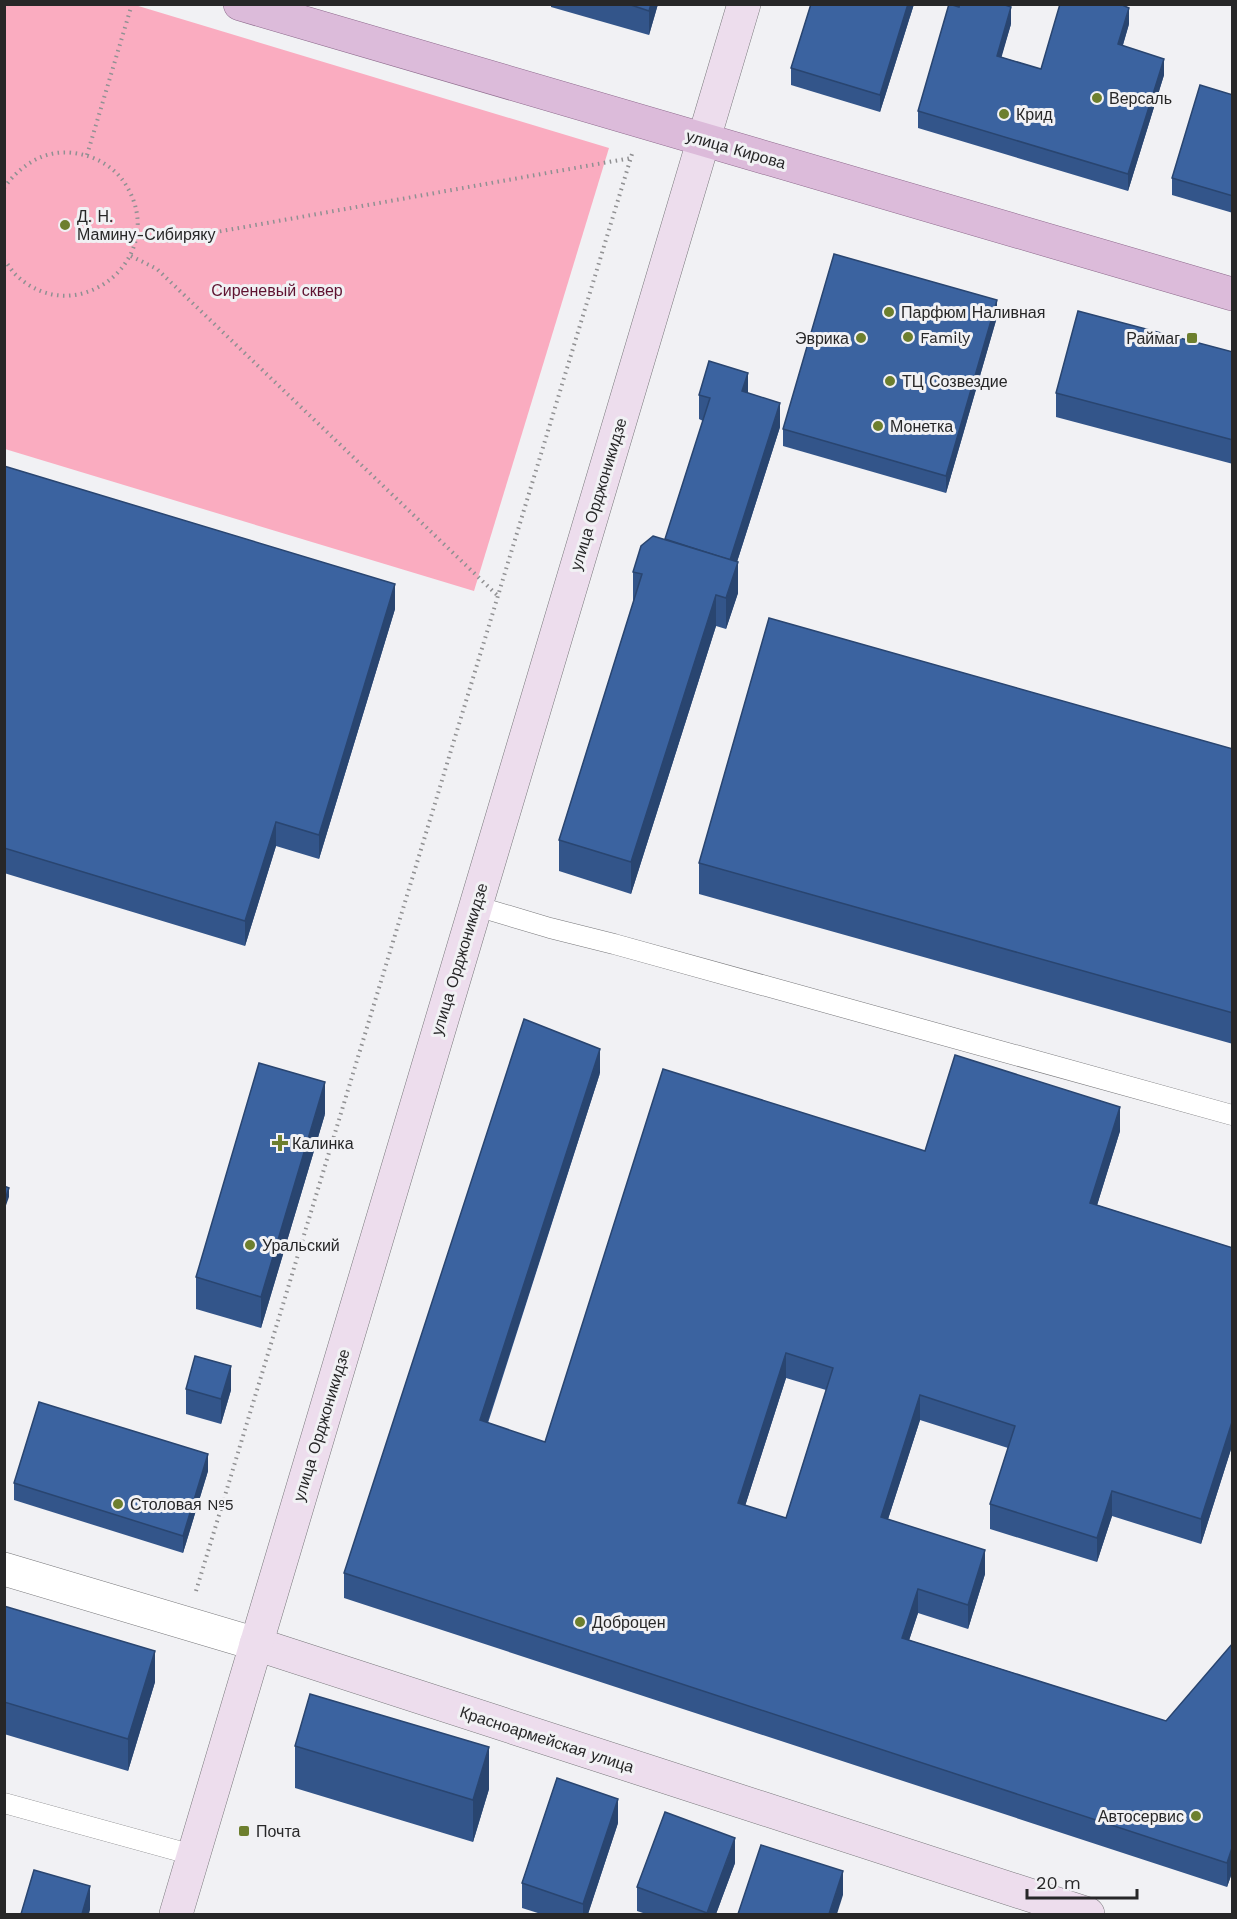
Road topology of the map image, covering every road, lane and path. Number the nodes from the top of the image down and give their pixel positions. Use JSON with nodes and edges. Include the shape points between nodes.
{"nodes":[{"id":1,"x":132,"y":4,"type":"edge"},
{"id":2,"x":240,"y":4,"type":"edge"},
{"id":3,"x":744,"y":4,"type":"edge"},
{"id":4,"x":642,"y":122,"type":"junction"},
{"id":5,"x":703,"y":140,"type":"junction"},
{"id":6,"x":87,"y":155,"type":"junction"},
{"id":7,"x":631,"y":158,"type":"junction"},
{"id":8,"x":4,"y":188,"type":"edge"},
{"id":9,"x":137,"y":237,"type":"junction"},
{"id":10,"x":130,"y":256,"type":"junction"},
{"id":11,"x":4,"y":260,"type":"edge"},
{"id":12,"x":1233,"y":294,"type":"edge"},
{"id":13,"x":498,"y":596,"type":"junction"},
{"id":14,"x":476,"y":906,"type":"junction"},
{"id":15,"x":1233,"y":1115,"type":"edge"},
{"id":16,"x":4,"y":1569,"type":"edge"},
{"id":17,"x":186,"y":1623,"type":"junction"},
{"id":18,"x":256,"y":1644,"type":"junction"},
{"id":19,"x":4,"y":1803,"type":"edge"},
{"id":20,"x":193,"y":1855,"type":"junction"},
{"id":21,"x":176,"y":1914,"type":"edge"},
{"id":22,"x":1088,"y":1914,"type":"edge"}],
"edges":[{"from":1,"to":6,"type":"path"},
{"from":2,"to":4,"type":"main road","name":"улица Кирова"},
{"from":3,"to":5,"type":"main road","name":"улица Орджоникидзе"},
{"from":4,"to":5,"type":"main road","name":"улица Кирова"},
{"from":4,"to":7,"type":"path"},
{"from":5,"to":12,"type":"main road","name":"улица Кирова"},
{"from":5,"to":14,"type":"main road","name":"улица Орджоникидзе"},
{"from":6,"to":8,"type":"path","via":[[48,154],[29,162]]},
{"from":6,"to":9,"type":"path","via":[[106,163],[122,177],[133,195],[138,215]]},
{"from":7,"to":9,"type":"path","via":[[166,241]]},
{"from":7,"to":13,"type":"path"},
{"from":9,"to":10,"type":"path"},
{"from":10,"to":11,"type":"path","via":[[105,285],[68,295],[48,294],[31,286]]},
{"from":10,"to":13,"type":"path","via":[[157,268]]},
{"from":13,"to":17,"type":"path"},
{"from":14,"to":15,"type":"lane"},
{"from":14,"to":18,"type":"main road","name":"улица Орджоникидзе"},
{"from":16,"to":17,"type":"street","name":"Красноармейская улица"},
{"from":17,"to":18,"type":"street","name":"Красноармейская улица"},
{"from":18,"to":20,"type":"main road","name":"улица Орджоникидзе"},
{"from":18,"to":22,"type":"main road","name":"Красноармейская улица"},
{"from":19,"to":20,"type":"lane"},
{"from":20,"to":21,"type":"main road","name":"улица Орджоникидзе"}]}
